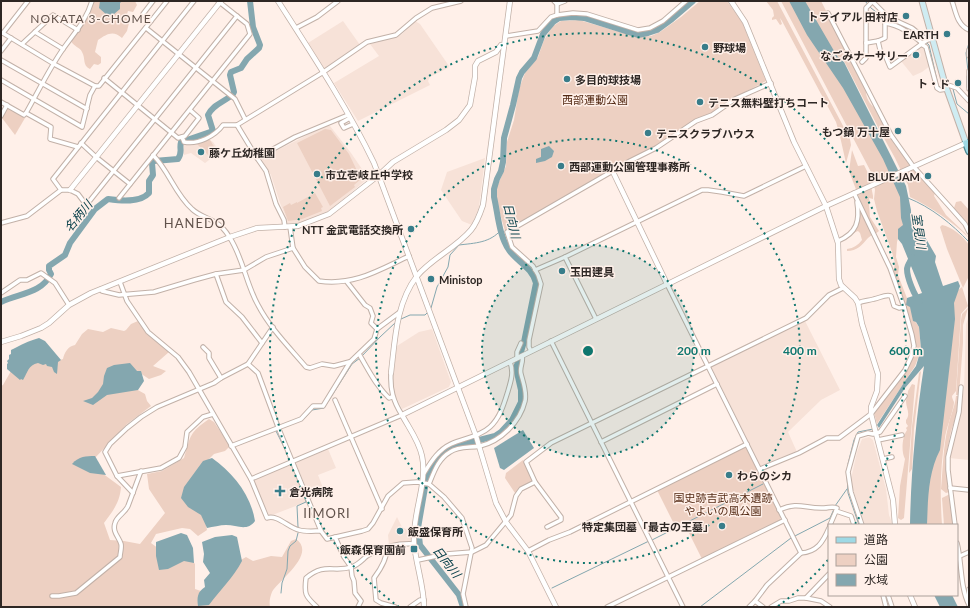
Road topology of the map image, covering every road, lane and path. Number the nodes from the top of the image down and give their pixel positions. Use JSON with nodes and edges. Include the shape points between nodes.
{"nodes":[{"id":1,"x":28,"y":1,"type":"edge"},
{"id":2,"x":92,"y":1,"type":"edge"},
{"id":3,"x":153,"y":1,"type":"edge"},
{"id":4,"x":161,"y":1,"type":"edge"},
{"id":5,"x":194,"y":1,"type":"edge"},
{"id":6,"x":219,"y":1,"type":"edge"},
{"id":7,"x":278,"y":1,"type":"edge"},
{"id":8,"x":338,"y":1,"type":"edge"},
{"id":9,"x":461,"y":1,"type":"edge"},
{"id":10,"x":510,"y":1,"type":"edge"},
{"id":11,"x":565,"y":1,"type":"edge"},
{"id":12,"x":686,"y":1,"type":"edge"},
{"id":13,"x":731,"y":1,"type":"edge"},
{"id":14,"x":922,"y":1,"type":"edge"},
{"id":15,"x":952,"y":1,"type":"edge"},
{"id":16,"x":166,"y":2,"type":"edge"},
{"id":17,"x":872,"y":2,"type":"edge"},
{"id":18,"x":556,"y":3,"type":"edge"},
{"id":19,"x":828,"y":14,"type":"dead end"},
{"id":20,"x":556,"y":15,"type":"junction"},
{"id":21,"x":238,"y":16,"type":"junction"},
{"id":22,"x":888,"y":17,"type":"junction"},
{"id":23,"x":151,"y":21,"type":"junction"},
{"id":24,"x":885,"y":22,"type":"junction"},
{"id":25,"x":146,"y":28,"type":"junction"},
{"id":26,"x":296,"y":28,"type":"junction"},
{"id":27,"x":78,"y":30,"type":"junction"},
{"id":28,"x":969,"y":30,"type":"edge"},
{"id":29,"x":2,"y":32,"type":"edge"},
{"id":30,"x":35,"y":32,"type":"junction"},
{"id":31,"x":506,"y":36,"type":"junction"},
{"id":32,"x":11,"y":38,"type":"junction"},
{"id":33,"x":933,"y":39,"type":"junction"},
{"id":34,"x":927,"y":40,"type":"junction"},
{"id":35,"x":163,"y":41,"type":"junction"},
{"id":36,"x":878,"y":41,"type":"junction"},
{"id":37,"x":866,"y":43,"type":"junction"},
{"id":38,"x":922,"y":43,"type":"junction"},
{"id":39,"x":22,"y":44,"type":"junction"},
{"id":40,"x":504,"y":46,"type":"junction"},
{"id":41,"x":64,"y":49,"type":"junction"},
{"id":42,"x":969,"y":50,"type":"edge"},
{"id":43,"x":1,"y":51,"type":"edge"},
{"id":44,"x":179,"y":54,"type":"junction"},
{"id":45,"x":969,"y":56,"type":"edge"},
{"id":46,"x":1,"y":60,"type":"edge"},
{"id":47,"x":862,"y":62,"type":"dead end"},
{"id":48,"x":54,"y":64,"type":"junction"},
{"id":49,"x":196,"y":68,"type":"junction"},
{"id":50,"x":969,"y":71,"type":"edge"},
{"id":51,"x":322,"y":72,"type":"junction"},
{"id":52,"x":104,"y":78,"type":"junction"},
{"id":53,"x":1,"y":80,"type":"edge"},
{"id":54,"x":213,"y":81,"type":"junction"},
{"id":55,"x":771,"y":83,"type":"junction"},
{"id":56,"x":42,"y":85,"type":"junction"},
{"id":57,"x":95,"y":86,"type":"junction"},
{"id":58,"x":946,"y":86,"type":"junction"},
{"id":59,"x":969,"y":90,"type":"edge"},
{"id":60,"x":122,"y":92,"type":"junction"},
{"id":61,"x":33,"y":100,"type":"junction"},
{"id":62,"x":969,"y":101,"type":"edge"},
{"id":63,"x":1,"y":102,"type":"edge"},
{"id":64,"x":6,"y":105,"type":"junction"},
{"id":65,"x":138,"y":105,"type":"junction"},
{"id":66,"x":87,"y":109,"type":"junction"},
{"id":67,"x":190,"y":110,"type":"junction"},
{"id":68,"x":26,"y":113,"type":"junction"},
{"id":69,"x":1,"y":116,"type":"edge"},
{"id":70,"x":349,"y":116,"type":"junction"},
{"id":71,"x":155,"y":119,"type":"junction"},
{"id":72,"x":245,"y":119,"type":"junction"},
{"id":73,"x":237,"y":124,"type":"junction"},
{"id":74,"x":353,"y":124,"type":"junction"},
{"id":75,"x":172,"y":132,"type":"junction"},
{"id":76,"x":182,"y":137,"type":"junction"},
{"id":77,"x":968,"y":143,"type":"edge"},
{"id":78,"x":80,"y":145,"type":"junction"},
{"id":79,"x":969,"y":151,"type":"edge"},
{"id":80,"x":153,"y":155,"type":"junction"},
{"id":81,"x":96,"y":157,"type":"junction"},
{"id":82,"x":257,"y":158,"type":"junction"},
{"id":83,"x":806,"y":166,"type":"junction"},
{"id":84,"x":913,"y":166,"type":"junction"},
{"id":85,"x":114,"y":170,"type":"junction"},
{"id":86,"x":613,"y":172,"type":"junction"},
{"id":87,"x":379,"y":175,"type":"junction"},
{"id":88,"x":130,"y":184,"type":"junction"},
{"id":89,"x":61,"y":190,"type":"junction"},
{"id":90,"x":70,"y":190,"type":"junction"},
{"id":91,"x":855,"y":194,"type":"junction"},
{"id":92,"x":120,"y":198,"type":"dead end"},
{"id":93,"x":826,"y":206,"type":"junction"},
{"id":94,"x":638,"y":222,"type":"junction"},
{"id":95,"x":1,"y":223,"type":"edge"},
{"id":96,"x":287,"y":227,"type":"junction"},
{"id":97,"x":969,"y":232,"type":"edge"},
{"id":98,"x":230,"y":237,"type":"junction"},
{"id":99,"x":838,"y":241,"type":"junction"},
{"id":100,"x":292,"y":248,"type":"junction"},
{"id":101,"x":409,"y":256,"type":"junction"},
{"id":102,"x":565,"y":257,"type":"junction"},
{"id":103,"x":244,"y":270,"type":"junction"},
{"id":104,"x":535,"y":270,"type":"junction"},
{"id":105,"x":216,"y":274,"type":"junction"},
{"id":106,"x":417,"y":276,"type":"junction"},
{"id":107,"x":120,"y":282,"type":"junction"},
{"id":108,"x":347,"y":282,"type":"junction"},
{"id":109,"x":667,"y":284,"type":"junction"},
{"id":110,"x":843,"y":288,"type":"junction"},
{"id":111,"x":101,"y":289,"type":"junction"},
{"id":112,"x":1,"y":293,"type":"edge"},
{"id":113,"x":124,"y":294,"type":"junction"},
{"id":114,"x":858,"y":303,"type":"junction"},
{"id":115,"x":69,"y":305,"type":"junction"},
{"id":116,"x":904,"y":307,"type":"junction"},
{"id":117,"x":400,"y":312,"type":"junction"},
{"id":118,"x":596,"y":319,"type":"junction"},
{"id":119,"x":273,"y":327,"type":"junction"},
{"id":120,"x":378,"y":329,"type":"junction"},
{"id":121,"x":551,"y":341,"type":"junction"},
{"id":122,"x":1,"y":342,"type":"edge"},
{"id":123,"x":262,"y":343,"type":"junction"},
{"id":124,"x":521,"y":343,"type":"dead end"},
{"id":125,"x":203,"y":347,"type":"dead end"},
{"id":126,"x":531,"y":351,"type":"junction"},
{"id":127,"x":359,"y":354,"type":"junction"},
{"id":128,"x":520,"y":356,"type":"junction"},
{"id":129,"x":350,"y":362,"type":"junction"},
{"id":130,"x":510,"y":362,"type":"junction"},
{"id":131,"x":248,"y":364,"type":"junction"},
{"id":132,"x":708,"y":365,"type":"junction"},
{"id":133,"x":391,"y":372,"type":"joint"},
{"id":134,"x":221,"y":378,"type":"junction"},
{"id":135,"x":717,"y":384,"type":"junction"},
{"id":136,"x":961,"y":387,"type":"dead end"},
{"id":137,"x":458,"y":388,"type":"junction"},
{"id":138,"x":198,"y":389,"type":"junction"},
{"id":139,"x":905,"y":396,"type":"dead end"},
{"id":140,"x":392,"y":397,"type":"junction"},
{"id":141,"x":336,"y":400,"type":"dead end"},
{"id":142,"x":213,"y":414,"type":"junction"},
{"id":143,"x":402,"y":414,"type":"junction"},
{"id":144,"x":871,"y":414,"type":"junction"},
{"id":145,"x":591,"y":423,"type":"junction"},
{"id":146,"x":278,"y":427,"type":"junction"},
{"id":147,"x":876,"y":434,"type":"junction"},
{"id":148,"x":902,"y":435,"type":"dead end"},
{"id":149,"x":350,"y":437,"type":"junction"},
{"id":150,"x":476,"y":437,"type":"junction"},
{"id":151,"x":878,"y":440,"type":"junction"},
{"id":152,"x":601,"y":442,"type":"junction"},
{"id":153,"x":747,"y":444,"type":"junction"},
{"id":154,"x":479,"y":445,"type":"junction"},
{"id":155,"x":231,"y":446,"type":"junction"},
{"id":156,"x":892,"y":457,"type":"dead end"},
{"id":157,"x":883,"y":459,"type":"junction"},
{"id":158,"x":292,"y":462,"type":"junction"},
{"id":159,"x":760,"y":469,"type":"junction"},
{"id":160,"x":140,"y":471,"type":"junction"},
{"id":161,"x":424,"y":473,"type":"junction"},
{"id":162,"x":117,"y":476,"type":"junction"},
{"id":163,"x":251,"y":479,"type":"junction"},
{"id":164,"x":535,"y":482,"type":"junction"},
{"id":165,"x":422,"y":483,"type":"junction"},
{"id":166,"x":429,"y":484,"type":"junction"},
{"id":167,"x":950,"y":488,"type":"junction"},
{"id":168,"x":969,"y":490,"type":"edge"},
{"id":169,"x":133,"y":493,"type":"junction"},
{"id":170,"x":631,"y":502,"type":"junction"},
{"id":171,"x":382,"y":509,"type":"junction"},
{"id":172,"x":835,"y":509,"type":"junction"},
{"id":173,"x":780,"y":510,"type":"junction"},
{"id":174,"x":784,"y":520,"type":"junction"},
{"id":175,"x":506,"y":522,"type":"junction"},
{"id":176,"x":831,"y":524,"type":"edge"},
{"id":177,"x":854,"y":524,"type":"edge"},
{"id":178,"x":862,"y":524,"type":"edge"},
{"id":179,"x":894,"y":524,"type":"edge"},
{"id":180,"x":955,"y":524,"type":"edge"},
{"id":181,"x":547,"y":527,"type":"dead end"},
{"id":182,"x":828,"y":530,"type":"edge"},
{"id":183,"x":321,"y":531,"type":"junction"},
{"id":184,"x":335,"y":537,"type":"junction"},
{"id":185,"x":414,"y":544,"type":"junction"},
{"id":186,"x":958,"y":547,"type":"edge"},
{"id":187,"x":387,"y":548,"type":"junction"},
{"id":188,"x":528,"y":551,"type":"junction"},
{"id":189,"x":472,"y":552,"type":"junction"},
{"id":190,"x":969,"y":552,"type":"edge"},
{"id":191,"x":801,"y":553,"type":"junction"},
{"id":192,"x":960,"y":556,"type":"junction"},
{"id":193,"x":418,"y":560,"type":"junction"},
{"id":194,"x":351,"y":567,"type":"junction"},
{"id":195,"x":828,"y":575,"type":"edge"},
{"id":196,"x":668,"y":578,"type":"junction"},
{"id":197,"x":969,"y":589,"type":"edge"},
{"id":198,"x":52,"y":596,"type":"dead end"},
{"id":199,"x":883,"y":596,"type":"edge"},
{"id":200,"x":888,"y":596,"type":"edge"},
{"id":201,"x":910,"y":596,"type":"edge"},
{"id":202,"x":806,"y":598,"type":"junction"},
{"id":203,"x":424,"y":600,"type":"junction"},
{"id":204,"x":755,"y":601,"type":"junction"},
{"id":205,"x":968,"y":603,"type":"edge"},
{"id":206,"x":317,"y":607,"type":"edge"},
{"id":207,"x":358,"y":607,"type":"edge"},
{"id":208,"x":395,"y":607,"type":"edge"},
{"id":209,"x":410,"y":607,"type":"edge"},
{"id":210,"x":424,"y":607,"type":"edge"},
{"id":211,"x":466,"y":607,"type":"edge"},
{"id":212,"x":556,"y":607,"type":"edge"},
{"id":213,"x":607,"y":607,"type":"edge"},
{"id":214,"x":683,"y":607,"type":"edge"},
{"id":215,"x":749,"y":607,"type":"edge"},
{"id":216,"x":763,"y":607,"type":"edge"},
{"id":217,"x":771,"y":607,"type":"edge"},
{"id":218,"x":830,"y":607,"type":"edge"},
{"id":219,"x":886,"y":607,"type":"edge"},
{"id":220,"x":892,"y":607,"type":"edge"},
{"id":221,"x":915,"y":607,"type":"edge"}],
"edges":[{"from":1,"to":29,"type":"street"},
{"from":2,"to":27,"type":"street"},
{"from":3,"to":23,"type":"street","via":[[143,14]]},
{"from":4,"to":16,"type":"street"},
{"from":5,"to":35,"type":"street"},
{"from":6,"to":21,"type":"street"},
{"from":6,"to":44,"type":"street"},
{"from":7,"to":26,"type":"street"},
{"from":8,"to":26,"type":"street"},
{"from":9,"to":51,"type":"street","via":[[432,8],[396,35],[367,42]]},
{"from":10,"to":31,"type":"street"},
{"from":11,"to":18,"type":"street"},
{"from":12,"to":20,"type":"street","via":[[663,21],[650,28],[638,30],[579,13]]},
{"from":13,"to":55,"type":"street","via":[[745,22]]},
{"from":14,"to":33,"type":"main road"},
{"from":15,"to":28,"type":"street","via":[[960,24]]},
{"from":16,"to":23,"type":"street"},
{"from":17,"to":22,"type":"street"},
{"from":17,"to":37,"type":"street","via":[[866,8]]},
{"from":18,"to":20,"type":"street"},
{"from":19,"to":84,"type":"street","via":[[892,135]]},
{"from":20,"to":31,"type":"street","via":[[538,31]]},
{"from":21,"to":49,"type":"street"},
{"from":21,"to":54,"type":"street","via":[[247,24],[250,34]]},
{"from":22,"to":24,"type":"street"},
{"from":22,"to":34,"type":"street","via":[[912,28]]},
{"from":23,"to":25,"type":"street"},
{"from":24,"to":36,"type":"street","via":[[885,38]]},
{"from":24,"to":38,"type":"street","via":[[908,31]]},
{"from":25,"to":35,"type":"street"},
{"from":25,"to":52,"type":"street"},
{"from":26,"to":51,"type":"street"},
{"from":27,"to":30,"type":"street","via":[[53,15]]},
{"from":27,"to":41,"type":"street"},
{"from":29,"to":32,"type":"street"},
{"from":30,"to":39,"type":"street"},
{"from":30,"to":41,"type":"street"},
{"from":31,"to":40,"type":"street"},
{"from":32,"to":39,"type":"street"},
{"from":32,"to":43,"type":"street"},
{"from":33,"to":34,"type":"street"},
{"from":33,"to":58,"type":"main road"},
{"from":34,"to":38,"type":"street"},
{"from":35,"to":44,"type":"street"},
{"from":35,"to":60,"type":"street"},
{"from":36,"to":37,"type":"street"},
{"from":36,"to":38,"type":"street","via":[[881,54],[885,55],[890,67]]},
{"from":37,"to":47,"type":"street","via":[[866,58]]},
{"from":38,"to":58,"type":"street","via":[[926,48],[937,88],[940,90]]},
{"from":39,"to":48,"type":"street"},
{"from":40,"to":87,"type":"street","via":[[478,61],[475,66],[470,105],[459,120],[393,162]]},
{"from":40,"to":106,"type":"street","via":[[483,205],[479,218],[470,231]]},
{"from":41,"to":48,"type":"street"},
{"from":42,"to":45,"type":"street"},
{"from":44,"to":49,"type":"street"},
{"from":44,"to":65,"type":"street"},
{"from":46,"to":56,"type":"street"},
{"from":48,"to":56,"type":"street"},
{"from":48,"to":57,"type":"street"},
{"from":49,"to":54,"type":"street"},
{"from":49,"to":71,"type":"street"},
{"from":50,"to":59,"type":"street"},
{"from":51,"to":70,"type":"street"},
{"from":51,"to":72,"type":"street"},
{"from":52,"to":57,"type":"street"},
{"from":52,"to":60,"type":"street"},
{"from":53,"to":61,"type":"street"},
{"from":54,"to":67,"type":"street"},
{"from":54,"to":72,"type":"street","via":[[236,99]]},
{"from":55,"to":83,"type":"street"},
{"from":55,"to":86,"type":"street","via":[[735,99]]},
{"from":56,"to":61,"type":"street"},
{"from":56,"to":66,"type":"street"},
{"from":57,"to":66,"type":"street"},
{"from":58,"to":62,"type":"street","via":[[957,88]]},
{"from":58,"to":77,"type":"main road"},
{"from":60,"to":65,"type":"street"},
{"from":60,"to":78,"type":"street"},
{"from":61,"to":66,"type":"street","via":[[82,127]]},
{"from":61,"to":68,"type":"street"},
{"from":63,"to":64,"type":"street"},
{"from":64,"to":68,"type":"street","via":[[24,115]]},
{"from":64,"to":69,"type":"street"},
{"from":65,"to":71,"type":"street"},
{"from":65,"to":81,"type":"street"},
{"from":67,"to":75,"type":"street"},
{"from":67,"to":76,"type":"street","via":[[199,118]]},
{"from":68,"to":78,"type":"street","via":[[51,127],[50,139]]},
{"from":70,"to":74,"type":"street"},
{"from":70,"to":74,"type":"street","via":[[341,123],[344,128]]},
{"from":70,"to":82,"type":"street","via":[[295,137]]},
{"from":71,"to":75,"type":"street"},
{"from":71,"to":85,"type":"street"},
{"from":72,"to":73,"type":"street"},
{"from":73,"to":76,"type":"street","via":[[223,125],[214,135],[190,144],[184,142]]},
{"from":73,"to":82,"type":"street"},
{"from":74,"to":87,"type":"street"},
{"from":75,"to":76,"type":"street","via":[[178,138]]},
{"from":75,"to":80,"type":"street"},
{"from":77,"to":79,"type":"main road"},
{"from":77,"to":84,"type":"street"},
{"from":78,"to":81,"type":"street"},
{"from":78,"to":89,"type":"street","via":[[52,179]]},
{"from":80,"to":88,"type":"street"},
{"from":80,"to":98,"type":"street","via":[[191,209],[213,221]]},
{"from":81,"to":85,"type":"street"},
{"from":81,"to":90,"type":"street"},
{"from":82,"to":96,"type":"street","via":[[269,177],[276,204]]},
{"from":83,"to":93,"type":"street"},
{"from":83,"to":94,"type":"street","via":[[744,196],[702,190]]},
{"from":84,"to":91,"type":"street"},
{"from":84,"to":97,"type":"street"},
{"from":85,"to":88,"type":"street"},
{"from":85,"to":90,"type":"street","via":[[88,204]]},
{"from":86,"to":94,"type":"street"},
{"from":86,"to":104,"type":"street","via":[[507,232],[512,247]]},
{"from":87,"to":96,"type":"street","via":[[329,214],[298,226]]},
{"from":87,"to":101,"type":"street"},
{"from":88,"to":92,"type":"street"},
{"from":89,"to":90,"type":"street"},
{"from":89,"to":95,"type":"street","via":[[27,216]]},
{"from":91,"to":93,"type":"street"},
{"from":91,"to":99,"type":"street","via":[[858,219],[850,234]]},
{"from":91,"to":116,"type":"street","via":[[890,268]]},
{"from":93,"to":99,"type":"street"},
{"from":93,"to":109,"type":"street"},
{"from":94,"to":102,"type":"street"},
{"from":94,"to":109,"type":"street"},
{"from":96,"to":98,"type":"street","via":[[257,228]]},
{"from":96,"to":100,"type":"street"},
{"from":98,"to":103,"type":"street"},
{"from":98,"to":107,"type":"street"},
{"from":99,"to":110,"type":"street","via":[[840,279]]},
{"from":100,"to":103,"type":"street","via":[[266,257]]},
{"from":100,"to":108,"type":"street","via":[[319,281]]},
{"from":101,"to":106,"type":"street"},
{"from":101,"to":108,"type":"street","via":[[367,276]]},
{"from":102,"to":104,"type":"street"},
{"from":102,"to":118,"type":"street"},
{"from":103,"to":105,"type":"street"},
{"from":103,"to":119,"type":"street","via":[[258,305]]},
{"from":104,"to":126,"type":"street","via":[[541,284],[529,340]]},
{"from":105,"to":113,"type":"street","via":[[154,292]]},
{"from":105,"to":123,"type":"street","via":[[226,302],[242,317]]},
{"from":106,"to":117,"type":"street"},
{"from":106,"to":137,"type":"street"},
{"from":107,"to":111,"type":"street"},
{"from":107,"to":113,"type":"street"},
{"from":108,"to":120,"type":"street","via":[[370,308],[373,316],[371,323]]},
{"from":109,"to":118,"type":"street"},
{"from":109,"to":132,"type":"street"},
{"from":110,"to":114,"type":"street"},
{"from":110,"to":132,"type":"street","via":[[829,295],[806,318]]},
{"from":111,"to":113,"type":"street","via":[[119,295]]},
{"from":111,"to":115,"type":"street"},
{"from":112,"to":115,"type":"street","via":[[20,280],[27,280],[41,273],[58,287]]},
{"from":113,"to":138,"type":"street","via":[[148,332],[178,357]]},
{"from":114,"to":116,"type":"street","via":[[887,295],[891,296],[894,306]]},
{"from":114,"to":144,"type":"street","via":[[878,374]]},
{"from":115,"to":122,"type":"street","via":[[42,328]]},
{"from":116,"to":144,"type":"street","via":[[914,346],[911,357],[905,370]]},
{"from":117,"to":120,"type":"street"},
{"from":117,"to":133,"type":"street"},
{"from":118,"to":121,"type":"street"},
{"from":119,"to":123,"type":"street"},
{"from":119,"to":129,"type":"street","via":[[306,367],[322,364],[334,366]]},
{"from":120,"to":127,"type":"street","via":[[374,339]]},
{"from":121,"to":126,"type":"street"},
{"from":121,"to":145,"type":"street"},
{"from":123,"to":131,"type":"street"},
{"from":124,"to":128,"type":"street","via":[[517,352]]},
{"from":125,"to":134,"type":"street","via":[[209,353],[209,358]]},
{"from":126,"to":128,"type":"street"},
{"from":127,"to":129,"type":"street"},
{"from":127,"to":140,"type":"street","via":[[376,383],[389,398]]},
{"from":128,"to":130,"type":"street"},
{"from":128,"to":154,"type":"street","via":[[525,400],[516,422],[503,435],[487,444]]},
{"from":129,"to":146,"type":"street","via":[[323,406],[313,406],[301,419]]},
{"from":130,"to":137,"type":"street"},
{"from":130,"to":150,"type":"street","via":[[512,380],[498,417],[490,427]]},
{"from":131,"to":134,"type":"street"},
{"from":131,"to":146,"type":"street","via":[[258,373]]},
{"from":132,"to":135,"type":"street"},
{"from":132,"to":145,"type":"street"},
{"from":133,"to":140,"type":"street"},
{"from":134,"to":138,"type":"street"},
{"from":135,"to":152,"type":"street"},
{"from":135,"to":153,"type":"street"},
{"from":136,"to":167,"type":"street","via":[[959,412],[948,456]]},
{"from":137,"to":143,"type":"street"},
{"from":137,"to":150,"type":"street"},
{"from":138,"to":142,"type":"street"},
{"from":138,"to":162,"type":"street","via":[[157,407],[110,444],[105,452]]},
{"from":139,"to":147,"type":"street"},
{"from":140,"to":143,"type":"street"},
{"from":141,"to":149,"type":"street"},
{"from":142,"to":155,"type":"street"},
{"from":142,"to":160,"type":"street","via":[[203,417],[187,432],[185,447],[179,458],[161,468]]},
{"from":143,"to":149,"type":"street"},
{"from":143,"to":161,"type":"street","via":[[420,448]]},
{"from":144,"to":147,"type":"street"},
{"from":144,"to":159,"type":"street","via":[[839,438],[827,438]]},
{"from":145,"to":152,"type":"street"},
{"from":145,"to":164,"type":"street","via":[[551,443],[526,462]]},
{"from":146,"to":155,"type":"street"},
{"from":146,"to":158,"type":"street"},
{"from":147,"to":151,"type":"street"},
{"from":147,"to":178,"type":"street","via":[[858,436],[848,472],[851,492]]},
{"from":148,"to":151,"type":"street"},
{"from":149,"to":158,"type":"street"},
{"from":149,"to":171,"type":"street"},
{"from":150,"to":154,"type":"street"},
{"from":150,"to":161,"type":"street","via":[[443,449]]},
{"from":151,"to":157,"type":"street"},
{"from":152,"to":170,"type":"street"},
{"from":153,"to":159,"type":"street"},
{"from":153,"to":170,"type":"street"},
{"from":154,"to":166,"type":"street","via":[[449,452],[436,465]]},
{"from":154,"to":175,"type":"street","via":[[496,502]]},
{"from":155,"to":163,"type":"street"},
{"from":156,"to":157,"type":"street"},
{"from":157,"to":179,"type":"street","via":[[893,500]]},
{"from":158,"to":163,"type":"street"},
{"from":158,"to":183,"type":"street"},
{"from":159,"to":173,"type":"street"},
{"from":160,"to":162,"type":"street"},
{"from":160,"to":169,"type":"street"},
{"from":161,"to":165,"type":"street"},
{"from":162,"to":169,"type":"street"},
{"from":163,"to":183,"type":"street","via":[[267,518],[276,518],[299,530]]},
{"from":164,"to":175,"type":"street","via":[[521,489]]},
{"from":164,"to":181,"type":"street","via":[[561,517],[561,520]]},
{"from":165,"to":166,"type":"street"},
{"from":165,"to":171,"type":"street","via":[[403,483],[388,496]]},
{"from":165,"to":185,"type":"street","via":[[415,516]]},
{"from":166,"to":189,"type":"street","via":[[462,518]]},
{"from":167,"to":168,"type":"street"},
{"from":167,"to":180,"type":"street"},
{"from":169,"to":198,"type":"street","via":[[126,511],[115,523],[115,535],[121,545],[120,557],[76,592]]},
{"from":170,"to":188,"type":"street"},
{"from":170,"to":196,"type":"street"},
{"from":171,"to":184,"type":"street","via":[[368,529]]},
{"from":172,"to":173,"type":"street","via":[[795,504]]},
{"from":172,"to":176,"type":"street"},
{"from":172,"to":177,"type":"street","via":[[851,516]]},
{"from":173,"to":174,"type":"street"},
{"from":174,"to":191,"type":"street"},
{"from":174,"to":196,"type":"street"},
{"from":175,"to":188,"type":"street"},
{"from":175,"to":189,"type":"street","via":[[486,545]]},
{"from":182,"to":191,"type":"street","via":[[815,550]]},
{"from":183,"to":184,"type":"street","via":[[326,539]]},
{"from":184,"to":194,"type":"street"},
{"from":185,"to":187,"type":"street"},
{"from":185,"to":193,"type":"street"},
{"from":186,"to":192,"type":"street"},
{"from":187,"to":194,"type":"street","via":[[373,553]]},
{"from":187,"to":208,"type":"street","via":[[387,554],[374,578],[375,596],[376,600]]},
{"from":188,"to":212,"type":"street"},
{"from":189,"to":193,"type":"street"},
{"from":189,"to":211,"type":"street","via":[[464,594]]},
{"from":190,"to":192,"type":"street"},
{"from":191,"to":204,"type":"street"},
{"from":192,"to":205,"type":"street","via":[[964,592]]},
{"from":193,"to":203,"type":"street"},
{"from":194,"to":206,"type":"street","via":[[319,570],[306,578],[305,595]]},
{"from":194,"to":207,"type":"street","via":[[355,593],[361,601]]},
{"from":195,"to":202,"type":"street"},
{"from":196,"to":213,"type":"street"},
{"from":196,"to":214,"type":"street"},
{"from":197,"to":205,"type":"street"},
{"from":199,"to":219,"type":"street"},
{"from":200,"to":220,"type":"street"},
{"from":201,"to":221,"type":"street"},
{"from":202,"to":217,"type":"street","via":[[780,601]]},
{"from":202,"to":218,"type":"street","via":[[821,600]]},
{"from":203,"to":209,"type":"street"},
{"from":203,"to":210,"type":"street"},
{"from":204,"to":215,"type":"street"},
{"from":204,"to":216,"type":"street"}]}
